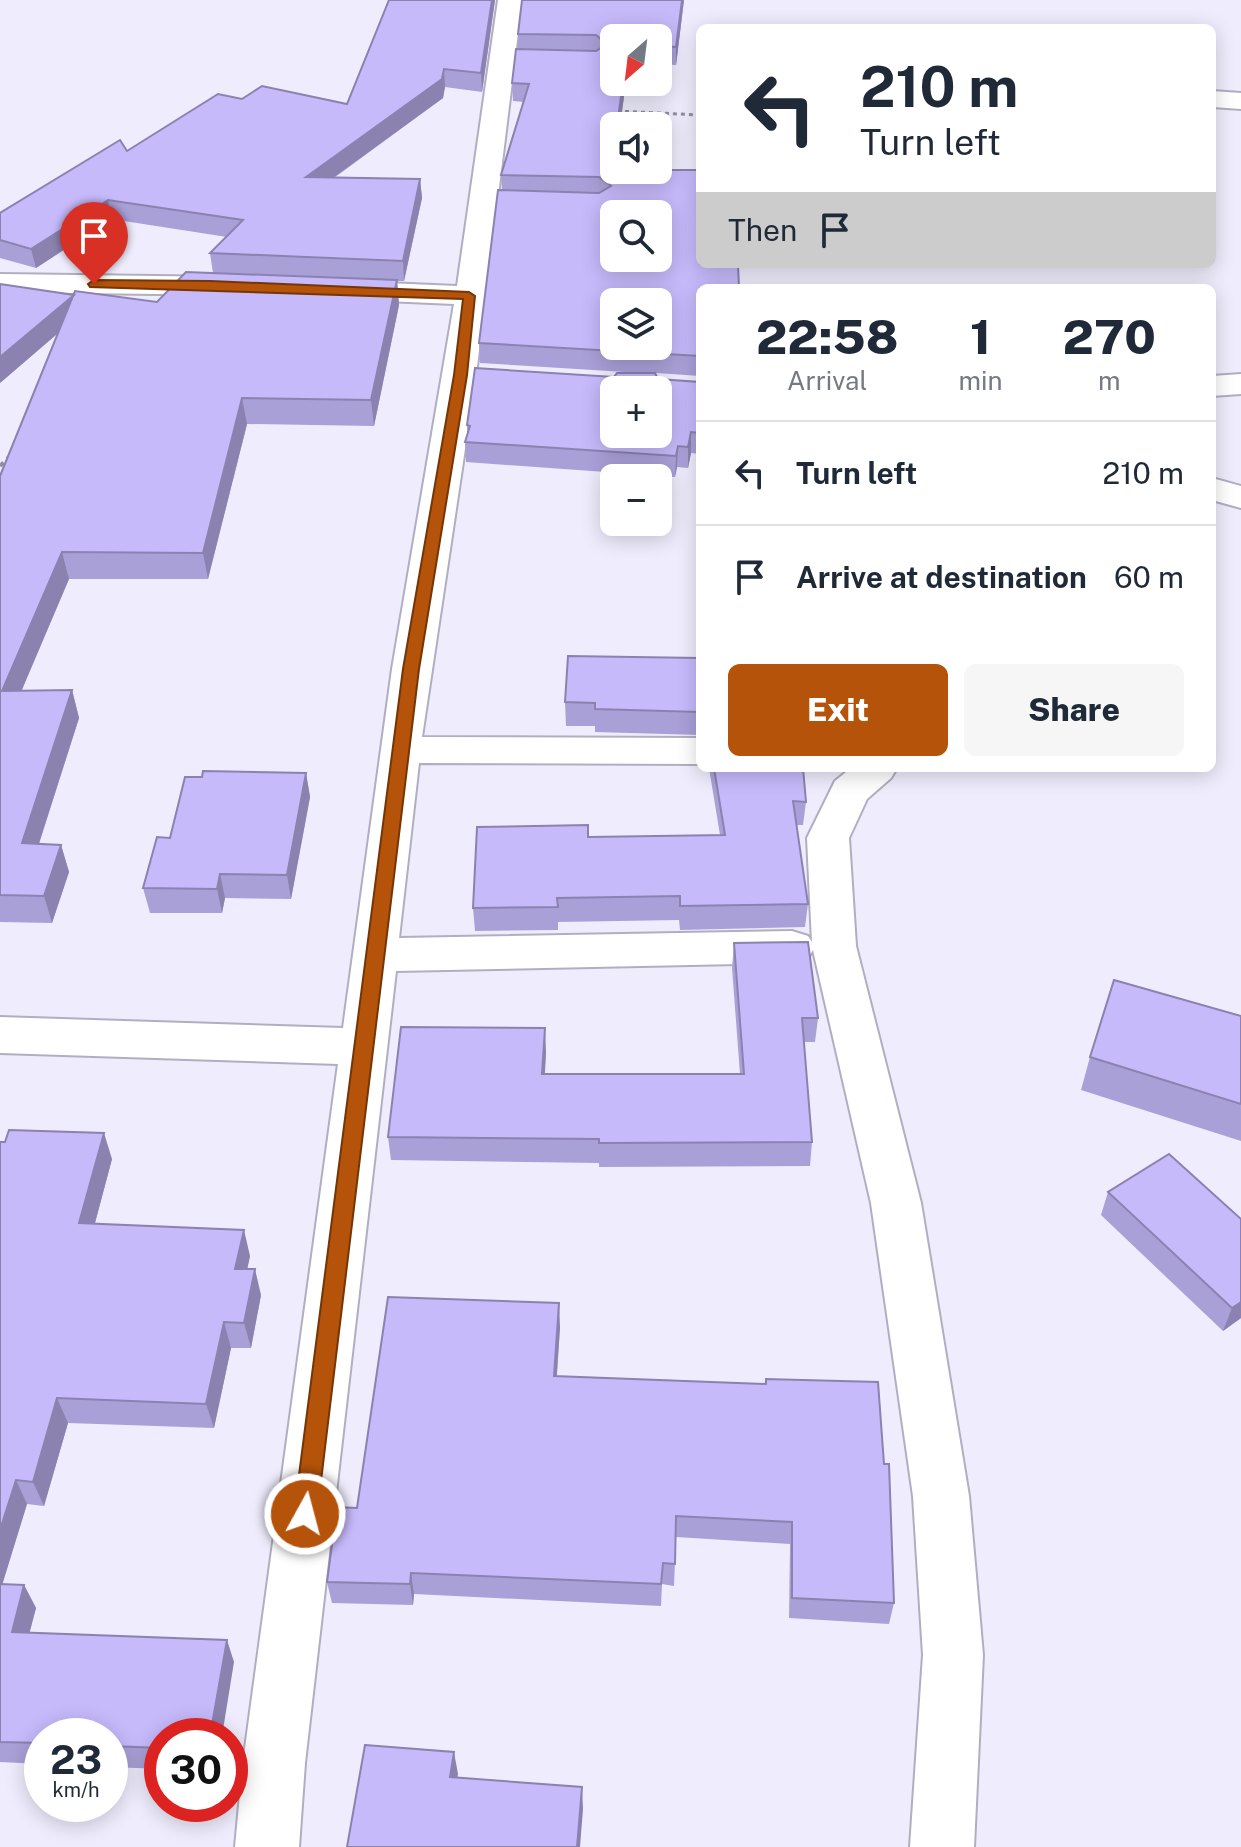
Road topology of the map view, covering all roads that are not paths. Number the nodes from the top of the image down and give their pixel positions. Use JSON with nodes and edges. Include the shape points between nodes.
{"nodes":[{"id":1,"x":510,"y":0,"type":"edge"},
{"id":2,"x":1216,"y":99,"type":"edge"},
{"id":3,"x":1241,"y":101,"type":"edge"},
{"id":4,"x":0,"y":283,"type":"edge"},
{"id":5,"x":271,"y":287,"type":"edge"},
{"id":6,"x":317,"y":289,"type":"edge"},
{"id":7,"x":469,"y":296,"type":"junction"},
{"id":8,"x":1241,"y":384,"type":"edge"},
{"id":9,"x":1216,"y":386,"type":"edge"},
{"id":10,"x":1216,"y":489,"type":"edge"},
{"id":11,"x":1241,"y":498,"type":"edge"},
{"id":12,"x":402,"y":750,"type":"junction"},
{"id":13,"x":696,"y":751,"type":"edge"},
{"id":14,"x":872,"y":772,"type":"edge"},
{"id":15,"x":834,"y":946,"type":"junction"},
{"id":16,"x":376,"y":955,"type":"junction"},
{"id":17,"x":0,"y":1035,"type":"edge"},
{"id":18,"x":365,"y":1047,"type":"junction"},
{"id":19,"x":267,"y":1847,"type":"edge"},
{"id":20,"x":942,"y":1847,"type":"edge"}],
"edges":[{"from":1,"to":7,"type":"street"},
{"from":2,"to":3,"type":"street"},
{"from":4,"to":5,"type":"street"},
{"from":6,"to":7,"type":"street"},
{"from":7,"to":12,"type":"street","via":[[475,376],[411,669]]},
{"from":8,"to":9,"type":"street"},
{"from":10,"to":11,"type":"street"},
{"from":12,"to":13,"type":"street"},
{"from":12,"to":16,"type":"street"},
{"from":14,"to":15,"type":"street","via":[[850,791],[828,838]]},
{"from":15,"to":16,"type":"street"},
{"from":15,"to":20,"type":"street","via":[[896,1203],[941,1496],[953,1655]]},
{"from":16,"to":18,"type":"street"},
{"from":17,"to":18,"type":"street"},
{"from":18,"to":19,"type":"street"}]}
